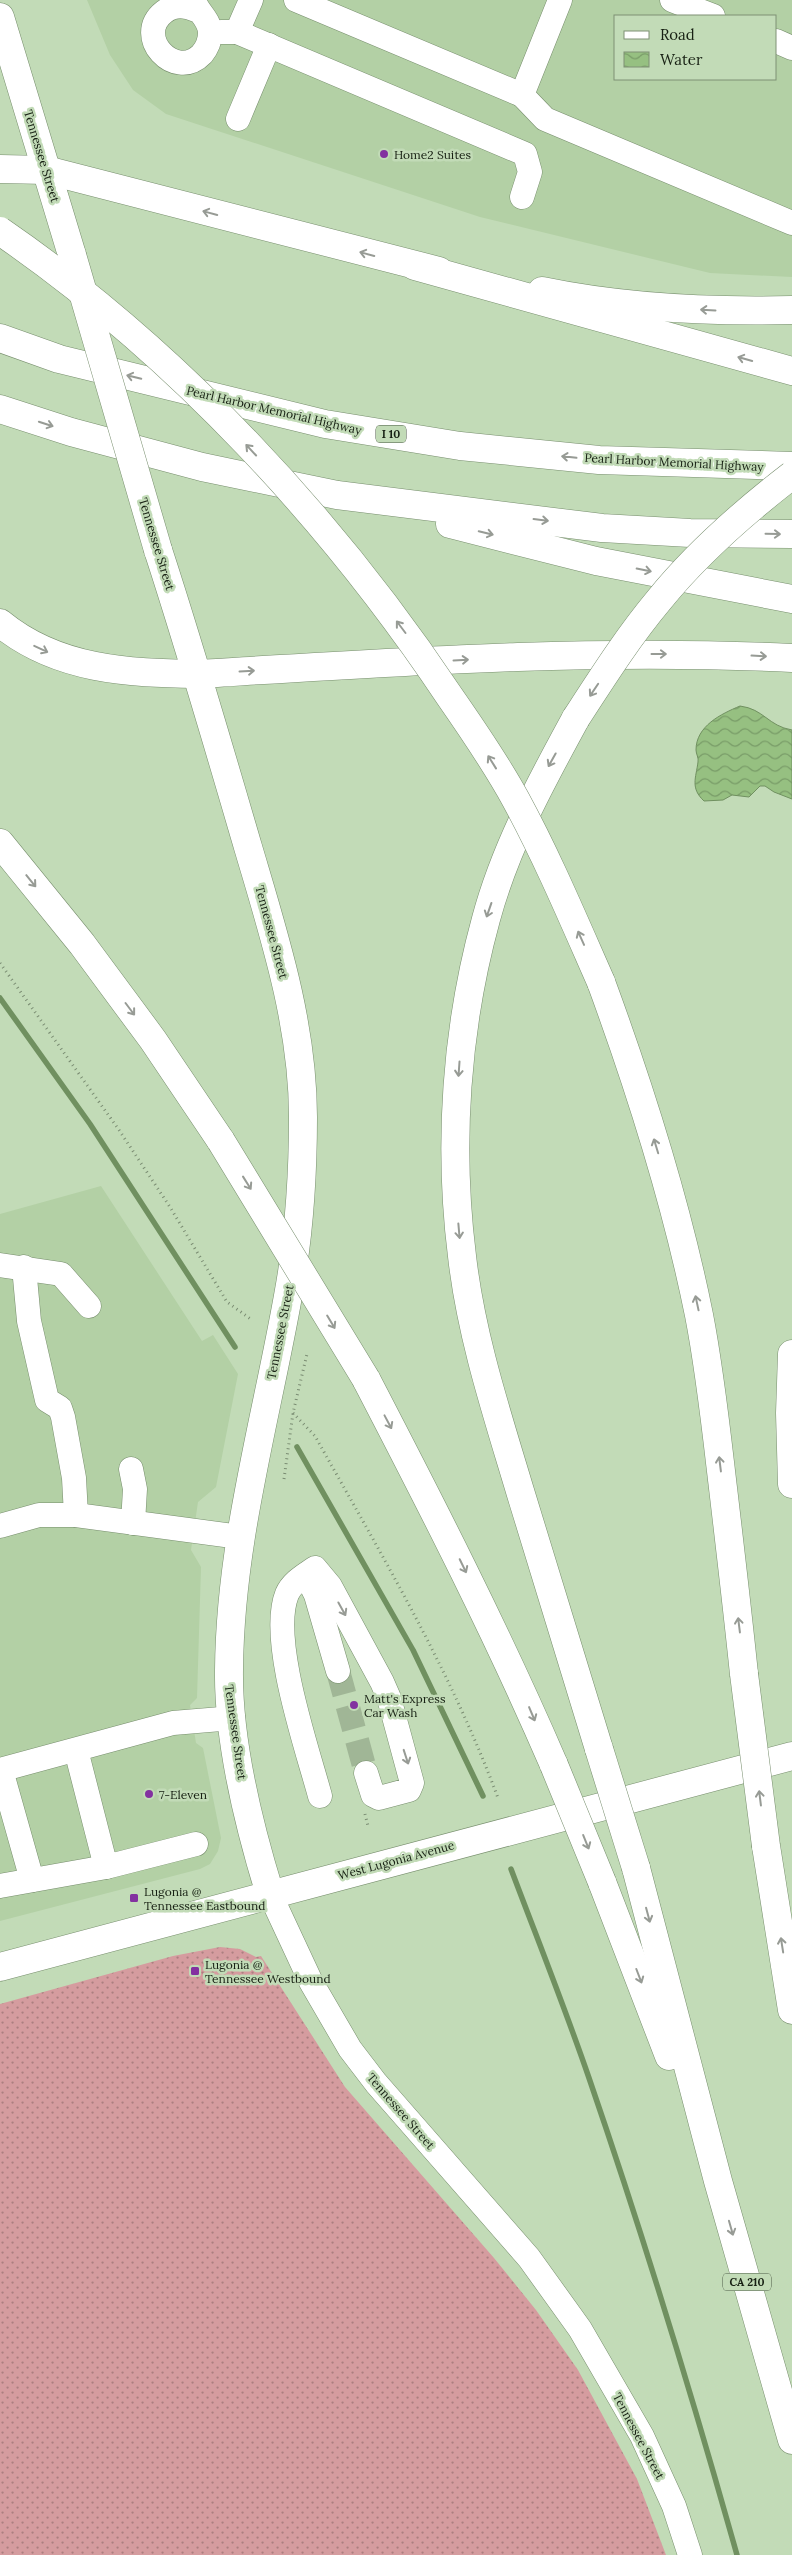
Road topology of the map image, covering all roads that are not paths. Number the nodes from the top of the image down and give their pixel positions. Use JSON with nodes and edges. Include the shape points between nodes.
{"nodes":[{"id":1,"x":251,"y":0,"type":"edge"},
{"id":2,"x":296,"y":0,"type":"edge"},
{"id":3,"x":560,"y":0,"type":"edge"},
{"id":4,"x":672,"y":0,"type":"edge"},
{"id":5,"x":195,"y":5,"type":"edge"},
{"id":6,"x":710,"y":15,"type":"edge"},
{"id":7,"x":0,"y":17,"type":"edge"},
{"id":8,"x":210,"y":32,"type":"junction"},
{"id":9,"x":237,"y":32,"type":"junction"},
{"id":10,"x":777,"y":41,"type":"edge"},
{"id":11,"x":269,"y":45,"type":"junction"},
{"id":12,"x":792,"y":48,"type":"edge"},
{"id":13,"x":522,"y":95,"type":"junction"},
{"id":14,"x":238,"y":119,"type":"dead end"},
{"id":15,"x":0,"y":168,"type":"edge"},
{"id":16,"x":46,"y":170,"type":"junction"},
{"id":17,"x":522,"y":197,"type":"dead end"},
{"id":18,"x":792,"y":223,"type":"edge"},
{"id":19,"x":0,"y":231,"type":"edge"},
{"id":20,"x":414,"y":266,"type":"junction"},
{"id":21,"x":792,"y":310,"type":"edge"},
{"id":22,"x":0,"y":338,"type":"edge"},
{"id":23,"x":792,"y":371,"type":"edge"},
{"id":24,"x":0,"y":409,"type":"edge"},
{"id":25,"x":792,"y":466,"type":"edge"},
{"id":26,"x":792,"y":475,"type":"edge"},
{"id":27,"x":337,"y":495,"type":"junction"},
{"id":28,"x":792,"y":534,"type":"edge"},
{"id":29,"x":792,"y":598,"type":"edge"},
{"id":30,"x":0,"y":623,"type":"edge"},
{"id":31,"x":792,"y":658,"type":"edge"},
{"id":32,"x":198,"y":674,"type":"junction"},
{"id":33,"x":0,"y":843,"type":"edge"},
{"id":34,"x":0,"y":1265,"type":"edge"},
{"id":35,"x":24,"y":1267,"type":"junction"},
{"id":36,"x":89,"y":1306,"type":"dead end"},
{"id":37,"x":792,"y":1354,"type":"edge"},
{"id":38,"x":131,"y":1469,"type":"dead end"},
{"id":39,"x":792,"y":1484,"type":"edge"},
{"id":40,"x":76,"y":1515,"type":"junction"},
{"id":41,"x":133,"y":1523,"type":"junction"},
{"id":42,"x":0,"y":1526,"type":"edge"},
{"id":43,"x":240,"y":1537,"type":"junction"},
{"id":44,"x":310,"y":1572,"type":"junction"},
{"id":45,"x":338,"y":1671,"type":"tunnel mouth"},
{"id":46,"x":233,"y":1718,"type":"junction"},
{"id":47,"x":76,"y":1750,"type":"junction"},
{"id":48,"x":792,"y":1756,"type":"edge"},
{"id":49,"x":1,"y":1770,"type":"edge"},
{"id":50,"x":366,"y":1774,"type":"tunnel mouth"},
{"id":51,"x":320,"y":1796,"type":"dead end"},
{"id":52,"x":196,"y":1844,"type":"dead end"},
{"id":53,"x":106,"y":1867,"type":"junction"},
{"id":54,"x":32,"y":1880,"type":"junction"},
{"id":55,"x":0,"y":1886,"type":"edge"},
{"id":56,"x":270,"y":1894,"type":"junction"},
{"id":57,"x":0,"y":1967,"type":"edge"},
{"id":58,"x":792,"y":2010,"type":"edge"},
{"id":59,"x":718,"y":2181,"type":"junction"},
{"id":60,"x":792,"y":2440,"type":"edge"},
{"id":61,"x":690,"y":2555,"type":"edge"}],
"edges":[{"from":1,"to":9,"type":"street"},
{"from":2,"to":13,"type":"street"},
{"from":3,"to":13,"type":"street"},
{"from":4,"to":6,"type":"street"},
{"from":5,"to":8,"type":"street"},
{"from":5,"to":8,"type":"street","via":[[179,6],[162,14],[153,31],[157,49],[171,61],[190,62],[205,50]]},
{"from":7,"to":16,"type":"main road","name":"Tennessee Street"},
{"from":8,"to":9,"type":"street"},
{"from":9,"to":11,"type":"street"},
{"from":10,"to":12,"type":"street"},
{"from":11,"to":14,"type":"street"},
{"from":11,"to":17,"type":"street","via":[[525,154],[530,172]]},
{"from":13,"to":18,"type":"street","via":[[545,119]]},
{"from":15,"to":16,"type":"main road"},
{"from":20,"to":16,"type":"main road","one_way":true},
{"from":16,"to":32,"type":"main road","name":"Tennessee Street","bridge":true},
{"from":58,"to":19,"type":"main road","one_way":true,"bridge":true,"via":[[766,1846],[700,1317],[682,1233],[659,1154],[601,982],[516,800],[422,654],[361,573],[224,421],[116,320]]},
{"from":21,"to":20,"type":"main road","one_way":true,"via":[[642,306],[551,293]]},
{"from":23,"to":20,"type":"main road","one_way":true},
{"from":25,"to":22,"type":"main road","name":"Pearl Harbor Memorial Highway","number":"I 10","one_way":true,"via":[[599,460],[460,446],[325,424],[60,360]]},
{"from":24,"to":27,"type":"main road","one_way":true,"via":[[71,432],[202,467]]},
{"from":26,"to":59,"type":"main road","one_way":true,"bridge":true,"via":[[710,545],[659,599],[576,718],[538,786],[509,850],[486,918],[470,988],[460,1054],[455,1129],[456,1199],[462,1258],[477,1342],[636,1868]]},
{"from":27,"to":28,"type":"main road","one_way":true,"via":[[602,528]]},
{"from":27,"to":29,"type":"main road","one_way":true,"via":[[596,561],[725,588]]},
{"from":30,"to":32,"type":"main road","one_way":true,"via":[[40,649],[80,663],[129,673]]},
{"from":32,"to":31,"type":"main road","one_way":true,"via":[[567,654],[726,654]]},
{"from":32,"to":43,"type":"main road","name":"Tennessee Street","via":[[278,950],[292,1009],[303,1113],[298,1222],[289,1293]]},
{"from":33,"to":59,"type":"main road","one_way":true,"bridge":true,"via":[[154,1040],[221,1141],[366,1379],[513,1670],[602,1882]]},
{"from":34,"to":35,"type":"street"},
{"from":35,"to":36,"type":"street","via":[[60,1274]]},
{"from":35,"to":40,"type":"street","via":[[29,1320],[47,1400],[60,1408],[63,1417],[74,1478]]},
{"from":37,"to":39,"type":"main road"},
{"from":38,"to":41,"type":"street","via":[[135,1489]]},
{"from":40,"to":41,"type":"street"},
{"from":40,"to":42,"type":"street","via":[[39,1515]]},
{"from":41,"to":43,"type":"street"},
{"from":43,"to":46,"type":"main road","name":"Tennessee Street","via":[[230,1637]]},
{"from":44,"to":45,"type":"street"},
{"from":44,"to":50,"type":"street","one_way":true,"via":[[330,1586],[382,1682],[412,1783],[409,1790],[379,1798],[372,1795]]},
{"from":44,"to":51,"type":"street","via":[[287,1592],[282,1653]]},
{"from":46,"to":47,"type":"street","via":[[173,1723]]},
{"from":46,"to":56,"type":"main road","name":"Tennessee Street","via":[[254,1840]]},
{"from":47,"to":49,"type":"street"},
{"from":47,"to":53,"type":"street"},
{"from":48,"to":56,"type":"main road","name":"West Lugonia Avenue"},
{"from":49,"to":54,"type":"street"},
{"from":52,"to":53,"type":"street"},
{"from":53,"to":54,"type":"street"},
{"from":54,"to":55,"type":"street"},
{"from":56,"to":57,"type":"main road","name":"West Lugonia Avenue"},
{"from":56,"to":61,"type":"street","name":"Tennessee Street","via":[[310,1982],[350,2048],[376,2083],[530,2258],[580,2329],[642,2436],[674,2506]]},
{"from":59,"to":60,"type":"main road","number":"CA 210","one_way":true}]}
